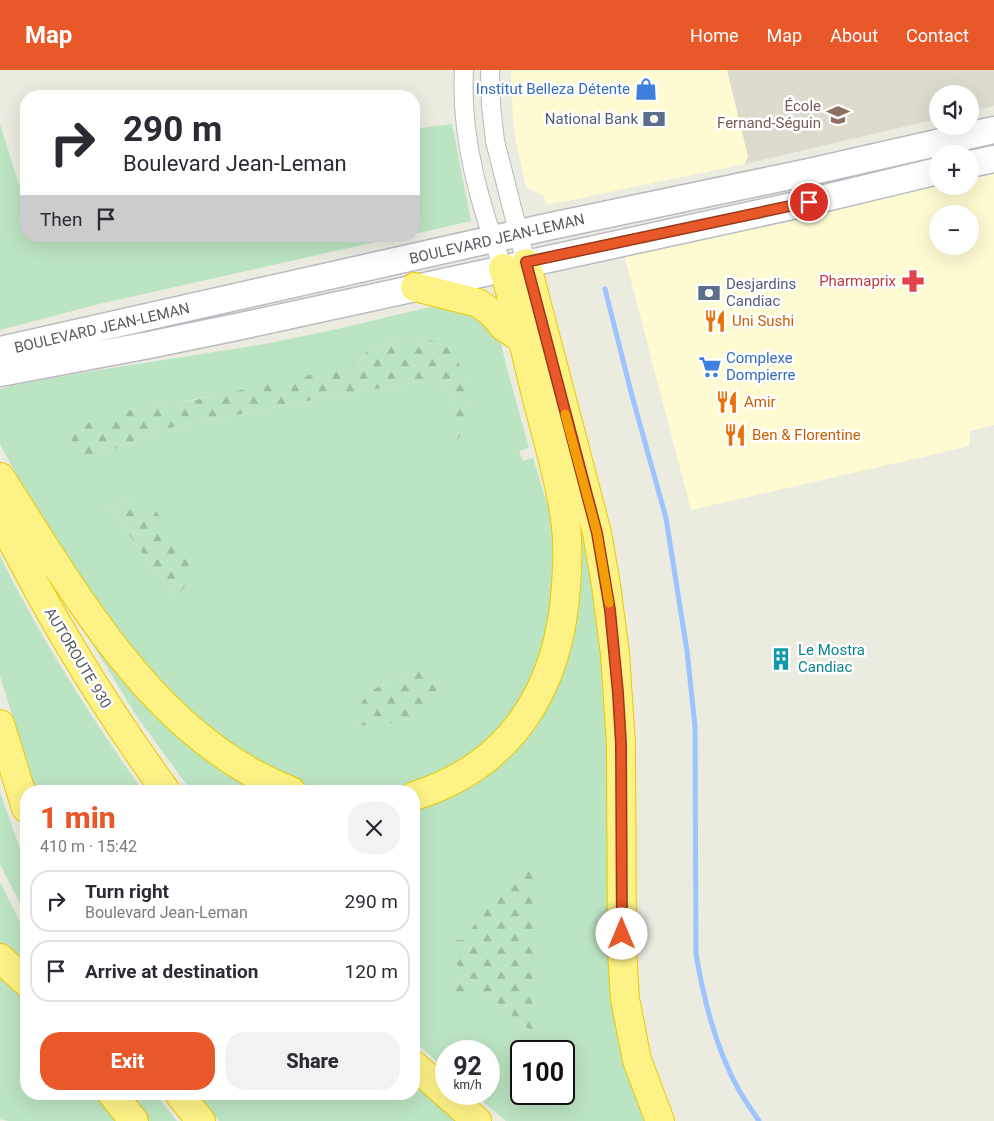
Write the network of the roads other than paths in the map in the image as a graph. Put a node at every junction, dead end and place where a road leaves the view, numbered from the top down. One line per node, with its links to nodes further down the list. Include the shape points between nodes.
1 (464, 70): 8 (street, via 467,138)
2 (490, 70): 7 (street, via 495,142)
3 (994, 130): 7 (street, BOULEVARD JEAN-LEMAN)
4 (994, 158): 5 (street)
5 (979, 162)
6 (929, 174): 9 (street, BOULEVARD JEAN-LEMAN)
7 (518, 233): 8 (street, BOULEVARD JEAN-LEMAN); 9 (street)
8 (492, 240): 9 (street); 12 (street, BOULEVARD JEAN-LEMAN)
9 (514, 265): 10 (street, BOULEVARD JEAN-LEMAN); 11 (highway); 29 (highway, via 597,533 615,654 621,744 625,999 637,1060)
10 (415, 287): 11 (highway, via 478,303); 13 (street, BOULEVARD JEAN-LEMAN, via 166,342)
11 (522, 339): 20 (highway, via 565,518 567,570 561,634 542,690 511,736 468,771)
12 (0, 350)
13 (0, 373)
14 (0, 477): 18 (highway, via 100,627 164,704 226,758)
15 (0, 518): 17 (highway, AUTOROUTE 930, via 31,580 81,666)
16 (0, 724): 19 (highway)
17 (162, 785)
18 (277, 785)
19 (20, 789)
20 (420, 794)
21 (0, 958): 22 (highway)
22 (20, 976)
23 (420, 1070): 28 (highway)
24 (117, 1100): 26 (highway)
25 (184, 1100): 27 (highway)
26 (134, 1121)
27 (201, 1121)
28 (477, 1121)
29 (660, 1121)

